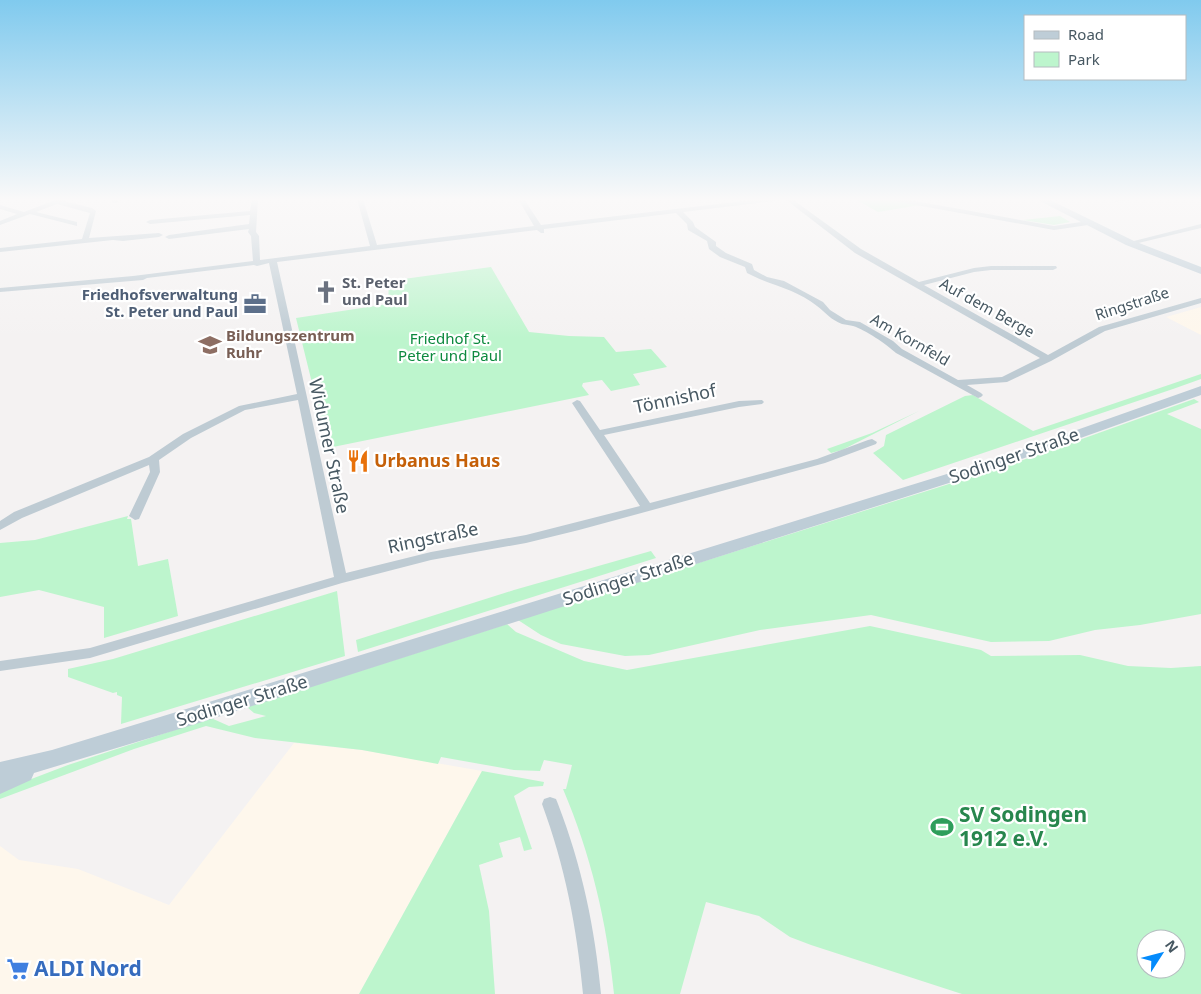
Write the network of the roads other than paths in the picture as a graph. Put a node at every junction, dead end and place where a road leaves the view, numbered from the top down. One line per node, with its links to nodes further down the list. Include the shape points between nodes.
1 (44, 245): 9 (street)
2 (256, 245): 11 (street)
3 (373, 245): 8 (street)
4 (405, 245): 8 (street)
5 (712, 245): 18 (street, Am Kornfeld, via 723,255 749,266 750,271 764,279 781,283 820,304 826,312 844,322 857,324)
6 (849, 245): 14 (street, Auf dem Berge)
7 (1136, 245): 13 (main road)
8 (374, 249): 10 (street)
9 (0, 250)
10 (273, 262): 11 (street); 21 (street, Widumer Straße)
11 (257, 264): 15 (street, via 170,276)
12 (1054, 268): 14 (street, via 982,269)
13 (1201, 271)
14 (917, 285): 17 (street, Auf dem Berge)
15 (0, 290)
16 (1201, 300): 17 (street, Ringstraße, via 1102,329)
17 (1048, 359): 18 (street, Ringstraße, via 1004,380)
18 (958, 383): 20 (street)
19 (1201, 390): 32 (main road, Sodinger Straße, via 1003,460)
20 (978, 395)
21 (302, 396): 26 (street, via 242,408 187,436); 30 (street, Widumer Straße)
22 (759, 402): 24 (street, Tönnishof)
23 (577, 403): 24 (street)
24 (598, 433): 27 (street)
25 (872, 442): 27 (street, Ringstraße, via 821,461)
26 (153, 459): 28 (street, via 155,472); 29 (street, via 18,514)
27 (647, 507): 30 (street, Ringstraße, via 526,539 431,556)
28 (135, 516)
29 (0, 526)
30 (341, 579): 31 (street, Ringstraße, via 94,652)
31 (0, 666)
32 (52, 760): 33 (main road, Sodinger Straße); 34 (main road, Sodinger Straße)
33 (0, 772)
34 (0, 784)
35 (550, 804): 36 (street, via 578,892)
36 (592, 994)

